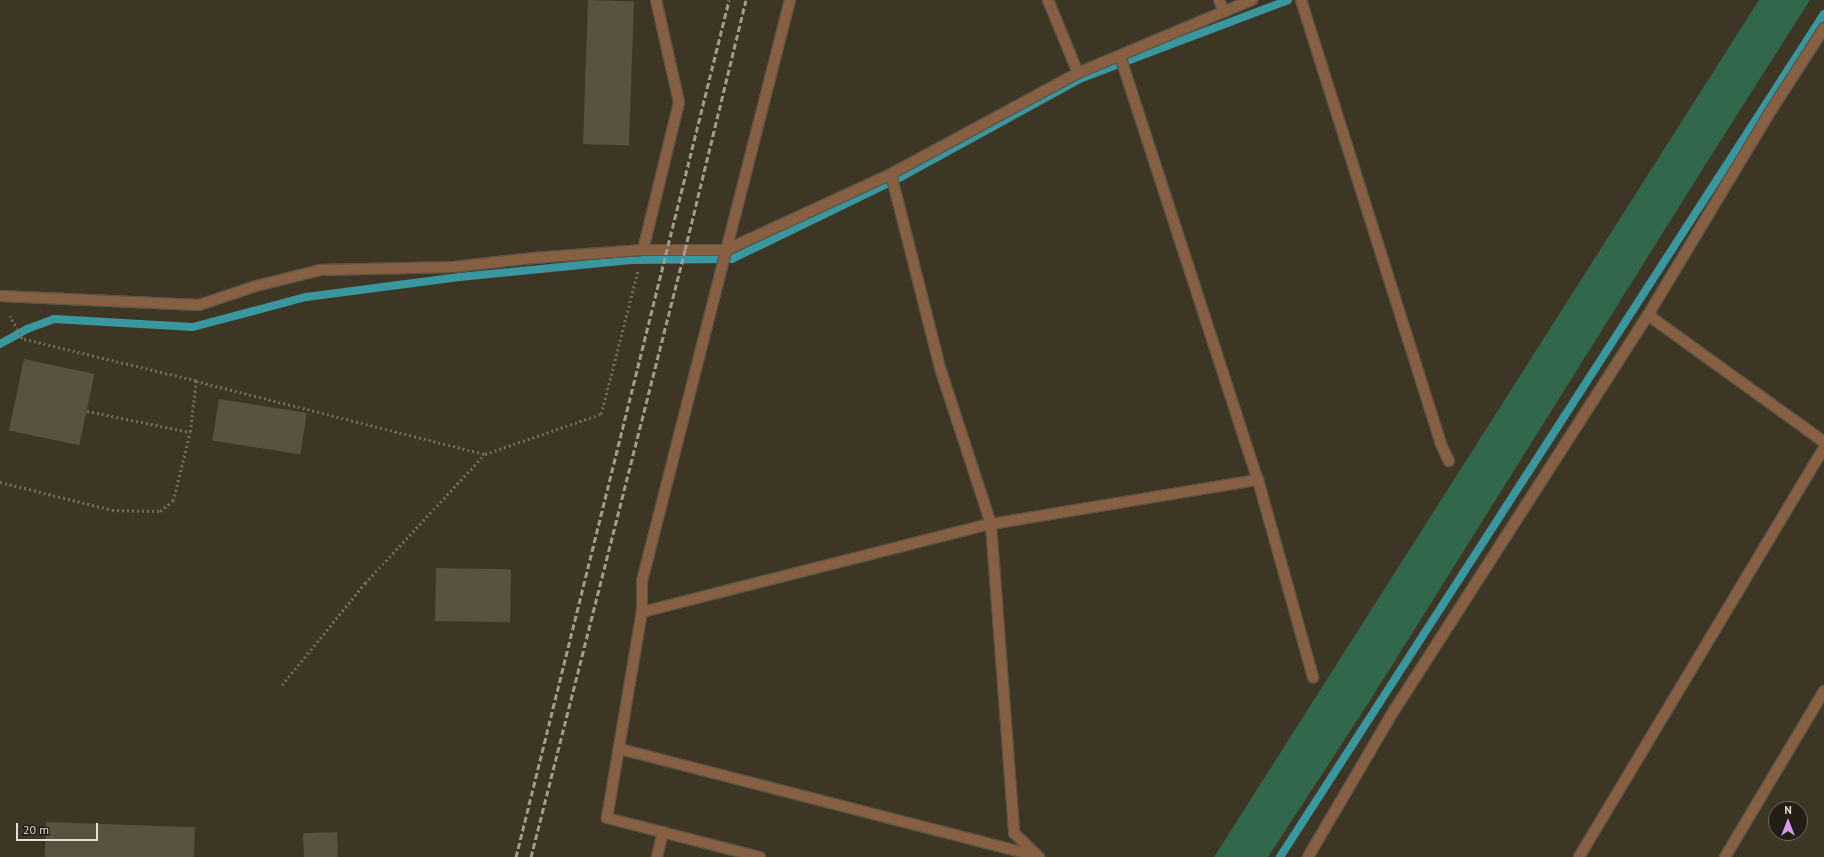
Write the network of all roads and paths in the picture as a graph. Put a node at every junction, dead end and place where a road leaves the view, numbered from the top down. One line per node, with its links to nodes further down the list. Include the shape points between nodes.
1 (656, 0): 12 (street, via 679,102)
2 (790, 0): 13 (street)
3 (1048, 0): 10 (street)
4 (1219, 0): 7 (street)
5 (1252, 0): 7 (street)
6 (1301, 0): 23 (street, via 1440,442)
7 (1224, 12): 9 (street)
8 (1824, 28): 16 (street, via 1768,115)
9 (1120, 56): 10 (street); 24 (street)
10 (1078, 73): 11 (street)
11 (891, 174): 13 (street); 26 (street, via 941,371)
12 (643, 250): 13 (street); 14 (street, via 454,267 320,270 256,286 199,305); 22 (path, via 601,414)
13 (726, 250): 27 (street, via 642,581)
14 (0, 296)
15 (8, 312): 17 (path, via 22,339)
16 (1648, 315): 20 (street); 36 (street, via 1395,709)
17 (196, 381): 19 (path); 22 (path)
18 (87, 411): 19 (path)
19 (190, 432): 25 (path, via 173,501 160,511 112,510)
20 (1824, 442)
21 (1824, 448): 37 (street)
22 (485, 454): 29 (path, via 365,584)
23 (1449, 461)
24 (1258, 480): 26 (street); 28 (street)
25 (0, 482)
26 (991, 524): 27 (street); 35 (street, via 1014,833)
27 (642, 612): 31 (street)
28 (1313, 676)
29 (282, 685)
30 (1824, 691): 38 (street)
31 (619, 754): 32 (street, via 607,818); 35 (street)
32 (663, 832): 33 (street); 34 (street)
33 (656, 857)
34 (760, 857)
35 (1039, 857)
36 (1308, 857)
37 (1579, 857)
38 (1725, 857)

